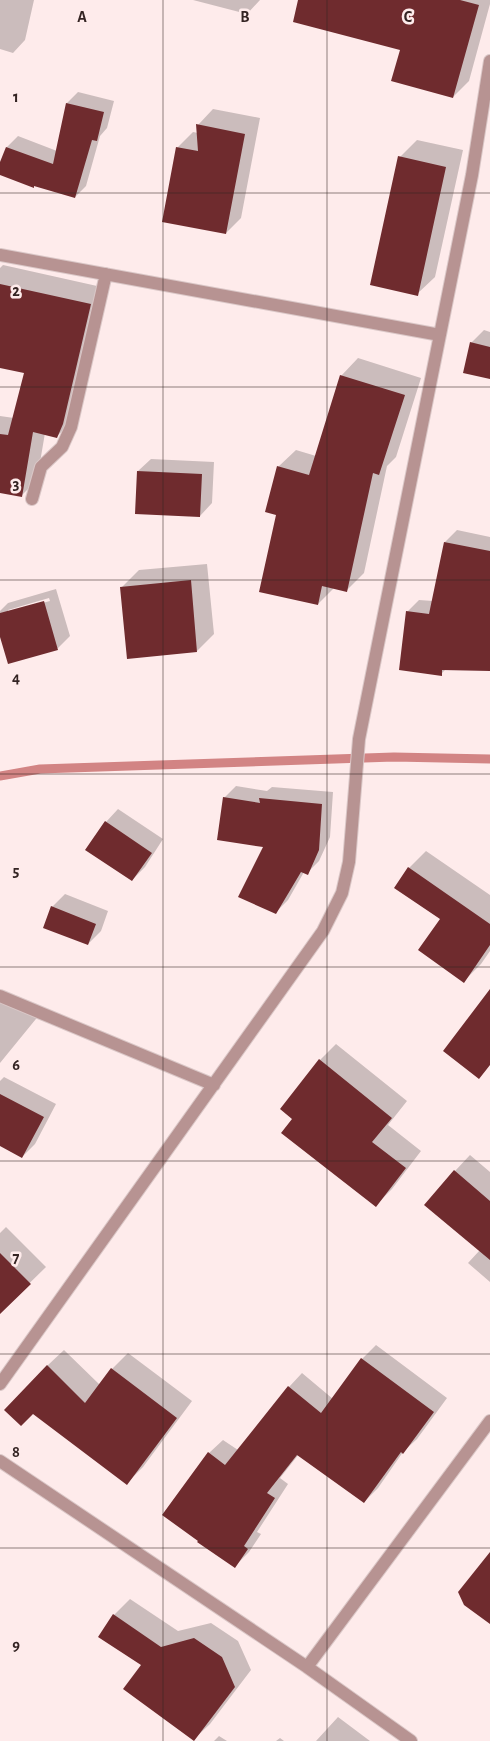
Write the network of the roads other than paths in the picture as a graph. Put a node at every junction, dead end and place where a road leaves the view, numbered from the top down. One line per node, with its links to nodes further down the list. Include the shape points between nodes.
1 (490, 61): 4 (street, via 472,175)
2 (0, 255): 3 (street)
3 (106, 274): 4 (street); 5 (street, via 71,428 62,446 41,467)
4 (440, 335): 7 (street, via 359,739 349,862 342,893 323,931)
5 (32, 499)
6 (0, 996): 7 (street)
7 (214, 1084): 8 (street)
8 (0, 1384)
9 (490, 1421): 11 (street)
10 (0, 1462): 11 (street)
11 (307, 1667): 12 (street)
12 (411, 1741)

